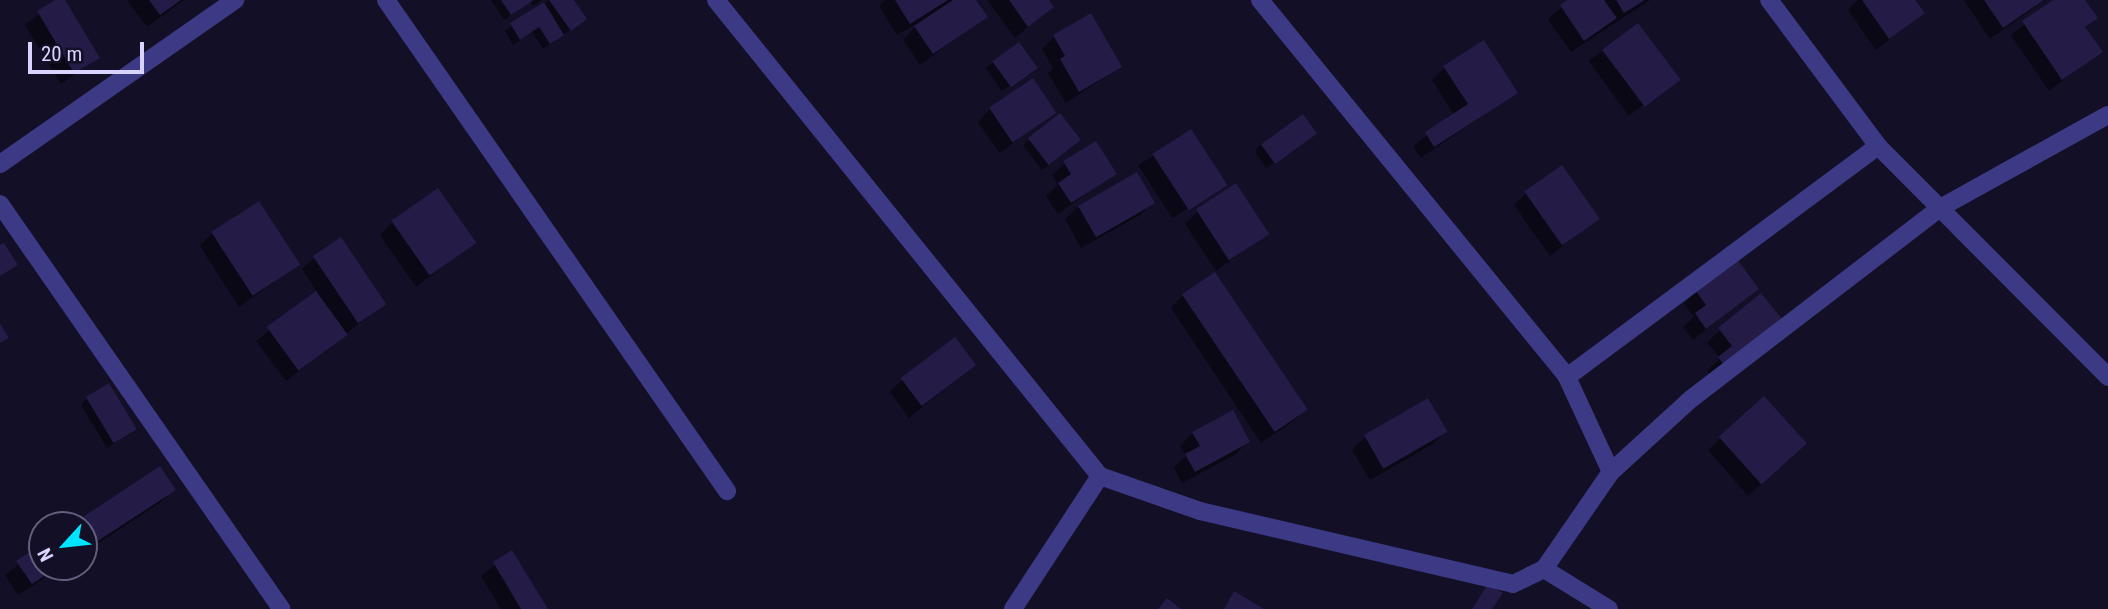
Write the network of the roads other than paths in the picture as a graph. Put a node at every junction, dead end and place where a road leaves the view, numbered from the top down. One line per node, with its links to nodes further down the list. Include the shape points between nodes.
1 (234, 0): 8 (street)
2 (386, 0): 15 (street)
3 (716, 0): 14 (street)
4 (1260, 0): 11 (street)
5 (1769, 0): 7 (street)
6 (2108, 115): 10 (street)
7 (1878, 146): 10 (street); 11 (street)
8 (0, 164)
9 (0, 204): 17 (street)
10 (1940, 208): 12 (street); 13 (street, via 1692,399)
11 (1567, 377): 13 (street)
12 (2108, 377)
13 (1611, 472): 16 (street)
14 (1100, 476): 16 (street, via 1200,511 1513,584); 18 (street)
15 (727, 491)
16 (1544, 569): 19 (street)
17 (281, 609)
18 (1013, 609)
19 (1609, 609)

